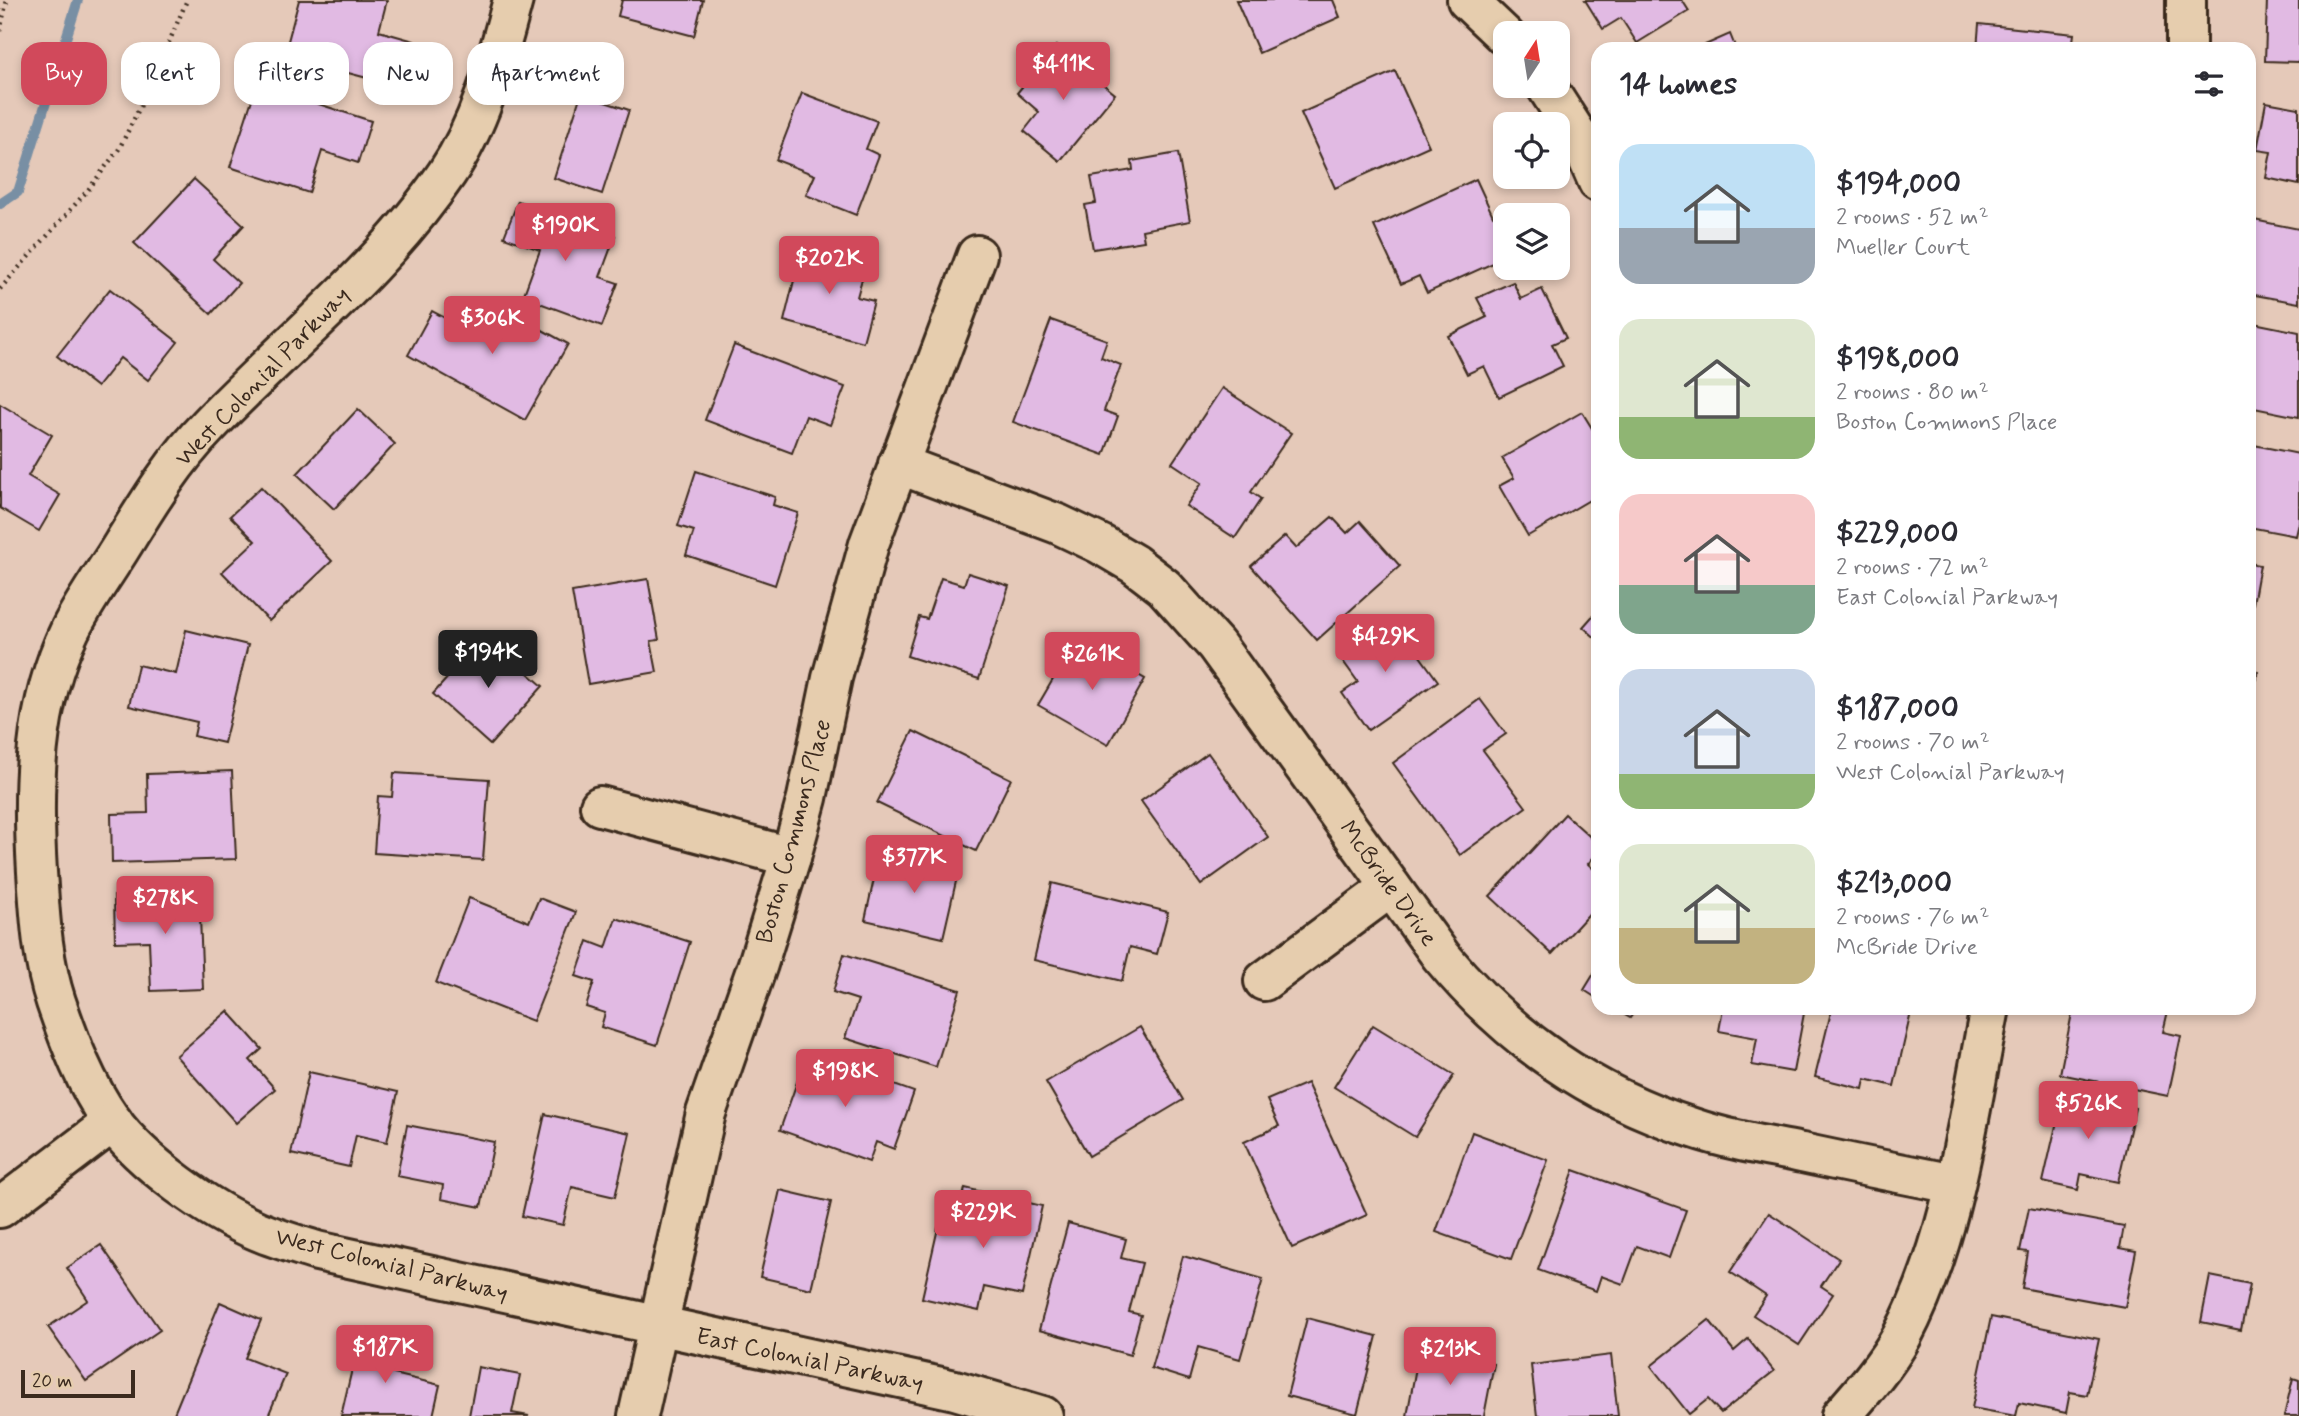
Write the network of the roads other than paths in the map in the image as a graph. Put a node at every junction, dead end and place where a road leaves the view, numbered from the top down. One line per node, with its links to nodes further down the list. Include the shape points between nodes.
1 (513, 0): 15 (street, West Colonial Parkway, via 482,107 450,169 367,271 182,455 70,629 48,684 37,746 33,813 48,978 84,1075)
2 (1467, 0): 4 (street)
3 (2186, 0): 5 (street)
4 (1493, 25)
5 (2186, 42)
6 (1553, 98): 7 (street)
7 (1591, 167)
8 (977, 255): 9 (street, Boston Commons Place)
9 (898, 464): 11 (street, Boston Commons Place, via 848,617); 12 (street, McBride Drive, via 1058,524 1134,564 1164,587 1216,645)
10 (600, 806): 11 (street)
11 (791, 857): 18 (street, Boston Commons Place, via 706,1113)
12 (1391, 887): 13 (street); 16 (street, McBride Drive, via 1469,990 1503,1023 1606,1092 1693,1128 1742,1141)
13 (1264, 981)
14 (1989, 1015): 16 (street)
15 (113, 1122): 17 (street); 18 (street, West Colonial Parkway, via 156,1167 209,1206 258,1231 317,1251)
16 (1954, 1184): 21 (street, via 1917,1306 1871,1382)
17 (0, 1208)
18 (658, 1326): 19 (street, Boston Commons Place); 20 (street, East Colonial Parkway, via 955,1390)
19 (638, 1416)
20 (1043, 1416)
21 (1841, 1416)

